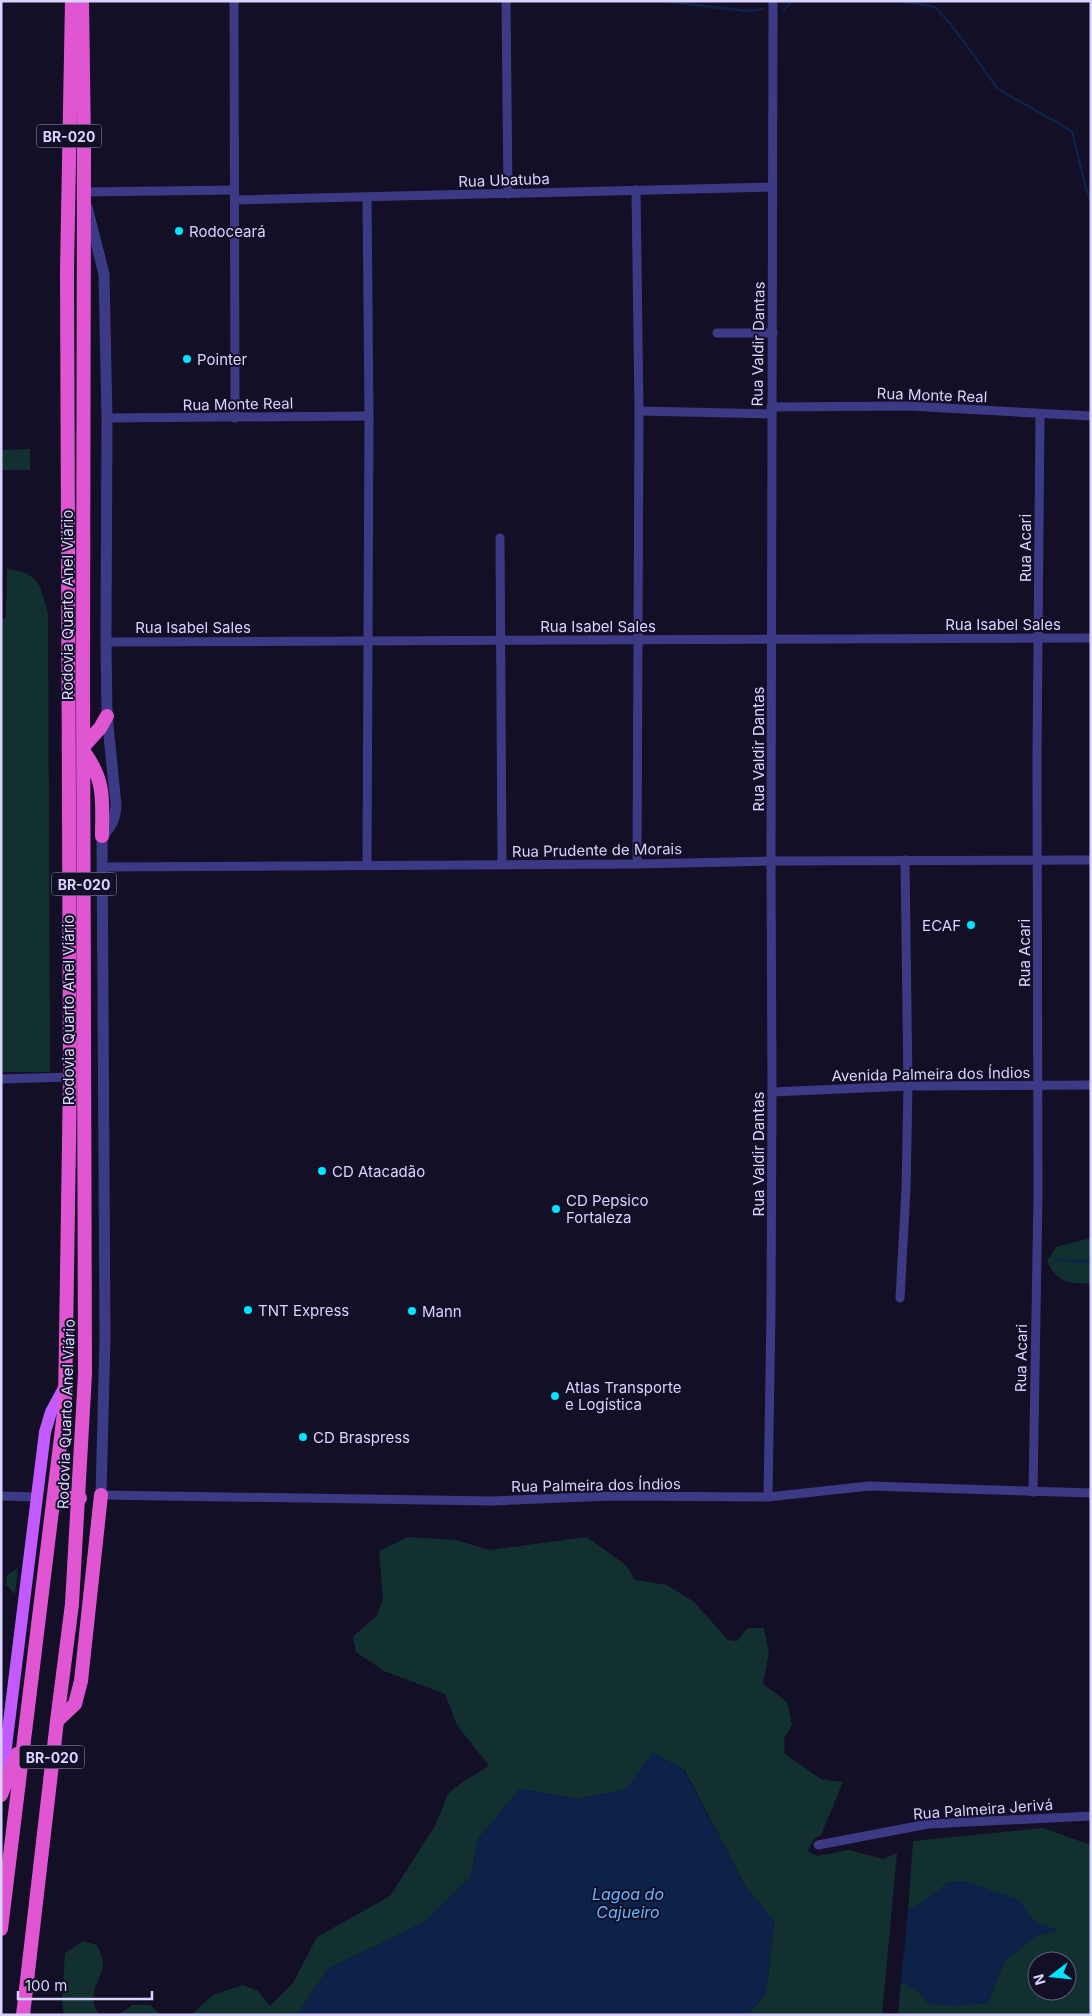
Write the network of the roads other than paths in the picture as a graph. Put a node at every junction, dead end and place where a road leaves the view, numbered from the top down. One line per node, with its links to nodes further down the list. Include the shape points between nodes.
1 (72, 1): 41 (highway, Rodovia Quarto Anel Viário / BR-020, via 67,270)
2 (82, 1): 9 (highway, Rodovia Quarto Anel Viário / BR-020)
3 (234, 1): 7 (street)
4 (506, 1): 10 (street)
5 (772, 1): 6 (street, Rua Valdir Dantas)
6 (773, 187): 8 (street, Rua Ubatuba); 13 (street, Rua Valdir Dantas)
7 (234, 190): 9 (street); 12 (street)
8 (636, 190): 10 (street, Rua Ubatuba); 16 (street)
9 (83, 194): 20 (street, via 104,268); 31 (highway, Rodovia Quarto Anel Viário / BR-020)
10 (508, 194): 11 (street, Rua Ubatuba)
11 (367, 198): 12 (street, Rua Ubatuba); 18 (street)
12 (235, 200): 21 (street)
13 (773, 332): 14 (street); 15 (street, Rua Valdir Dantas)
14 (717, 333)
15 (771, 410): 16 (street, Rua Monte Real); 17 (street, Rua Monte Real, via 908,406); 23 (street, Rua Valdir Dantas)
16 (639, 411): 28 (street)
17 (1040, 414): 19 (street, Rua Monte Real); 24 (street, Rua Acari)
18 (369, 416): 21 (street, Rua Monte Real); 26 (street)
19 (1091, 416)
20 (107, 418): 21 (street, Rua Monte Real); 29 (street)
21 (235, 418)
22 (500, 538): 27 (street)
23 (772, 638): 24 (street, Rua Isabel Sales); 28 (street, Rua Isabel Sales); 36 (street, Rua Valdir Dantas)
24 (1039, 638): 25 (street, Rua Isabel Sales); 34 (street, Rua Acari)
25 (1091, 638)
26 (367, 640): 27 (street, Rua Isabel Sales); 29 (street, Rua Isabel Sales); 37 (street)
27 (501, 640): 28 (street, Rua Isabel Sales); 38 (street)
28 (637, 640): 39 (street)
29 (106, 642): 30 (street)
30 (107, 716): 31 (highway); 32 (street, via 116,805 111,827)
31 (84, 749): 32 (highway, via 102,784); 56 (highway, Rodovia Quarto Anel Viário / BR-020, via 85,1374)
32 (102, 836): 40 (street)
33 (905, 860): 34 (street, Rua Prudente de Morais); 36 (street, Rua Prudente de Morais); 44 (street)
34 (1038, 860): 35 (street, Rua Prudente de Morais); 45 (street, Rua Acari)
35 (1091, 860)
36 (771, 861): 39 (street, Rua Prudente de Morais); 46 (street, Rua Valdir Dantas)
37 (367, 864): 38 (street, Rua Prudente de Morais); 40 (street, Rua Prudente de Morais)
38 (502, 864): 39 (street, Rua Prudente de Morais)
39 (637, 864)
40 (102, 867): 52 (street, via 105,1338)
41 (70, 1077): 42 (street); 48 (highway, Rodovia Quarto Anel Viário / BR-020)
42 (1, 1079)
43 (1091, 1085): 45 (street, Avenida Palmeira dos Índios)
44 (908, 1086): 45 (street, Avenida Palmeira dos Índios); 46 (street, Avenida Palmeira dos Índios); 47 (street)
45 (1038, 1086): 49 (street, Rua Acari)
46 (772, 1092): 54 (street, Rua Valdir Dantas)
47 (900, 1298)
48 (65, 1386): 53 (main road, BR-020, via 45,1432); 55 (highway, Rodovia Quarto Anel Viário / BR-020)
49 (1033, 1492): 50 (street, Rua Palmeira dos Índios); 54 (street, Rua Palmeira dos Índios, via 869,1486)
50 (1091, 1493)
51 (1, 1496): 53 (street)
52 (101, 1496): 54 (street, Rua Palmeira dos Índios, via 492,1501 612,1496); 57 (highway, via 81,1681 75,1704)
53 (37, 1497): 59 (main road, BR-020)
54 (768, 1497)
55 (55, 1498): 56 (highway); 58 (highway, Rodovia Quarto Anel Viário / BR-020)
56 (80, 1498): 57 (highway, Rodovia Quarto Anel Viário / BR-020, via 72,1604)
57 (56, 1721): 64 (highway, Rodovia Quarto Anel Viário / BR-020)
58 (26, 1730): 60 (highway); 63 (highway, Rodovia Quarto Anel Viário / BR-020)
59 (1, 1788)
60 (1, 1795)
61 (1091, 1816): 62 (street, Rua Palmeira Jerivá, via 928,1824)
62 (818, 1845)
63 (1, 1929)
64 (23, 2015)

